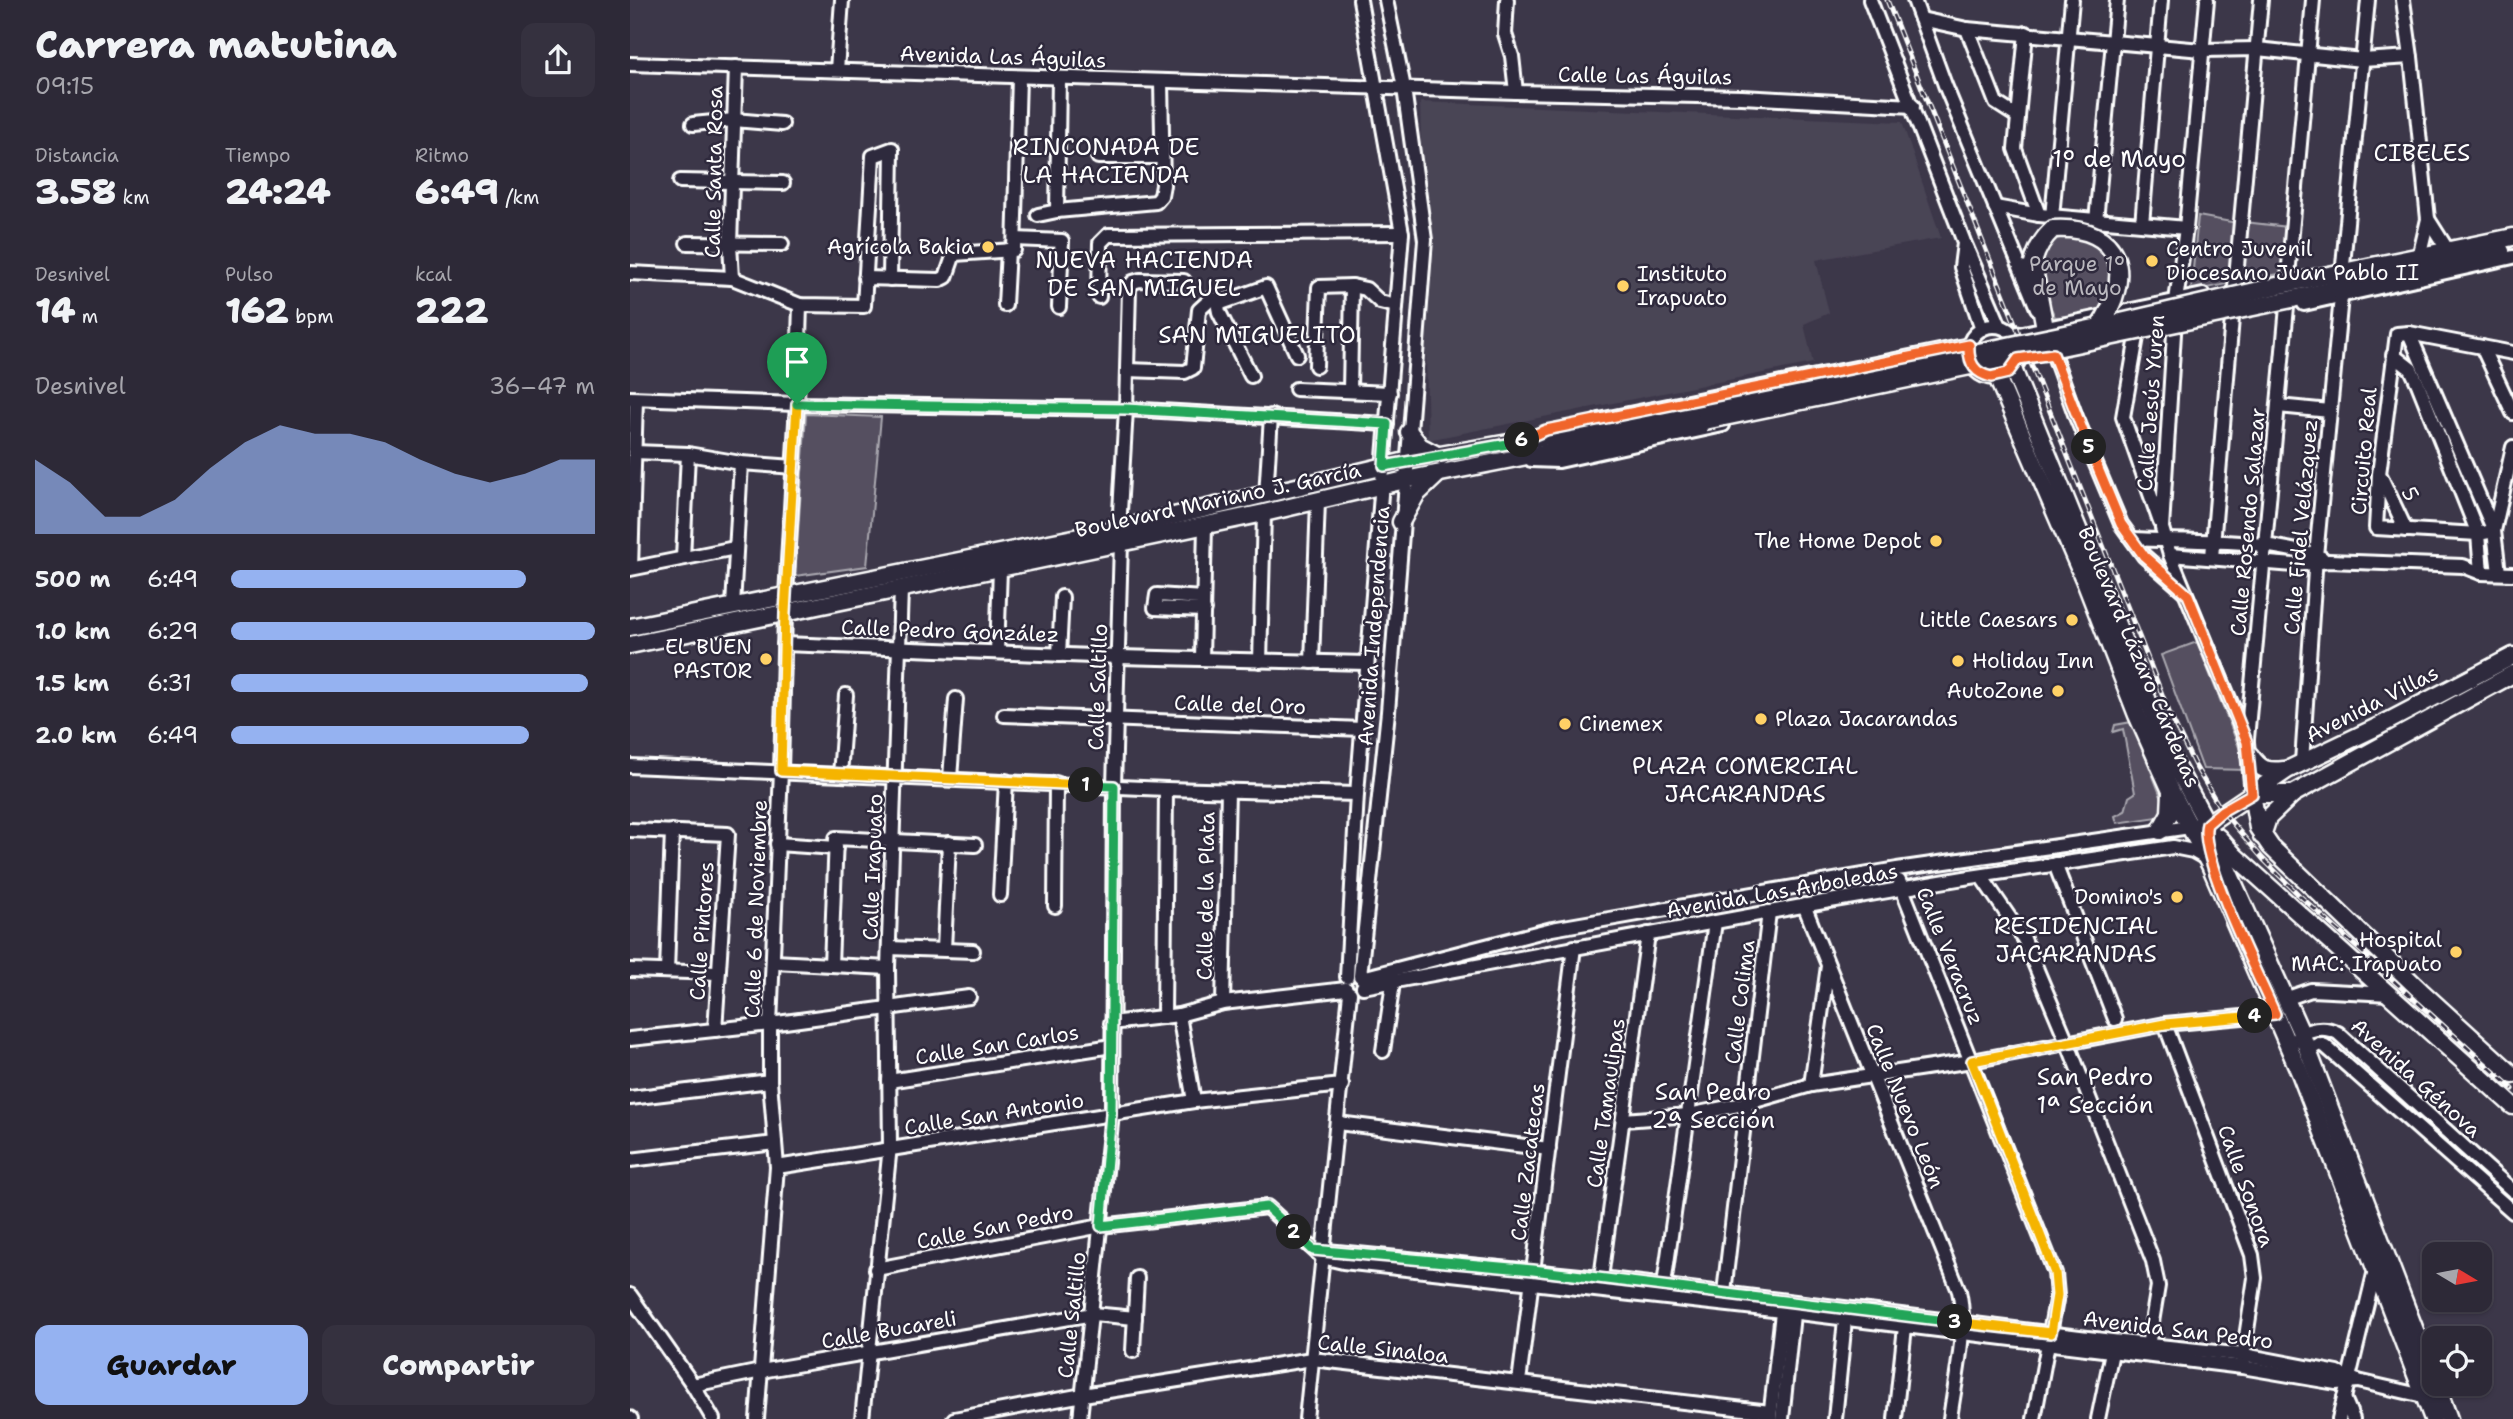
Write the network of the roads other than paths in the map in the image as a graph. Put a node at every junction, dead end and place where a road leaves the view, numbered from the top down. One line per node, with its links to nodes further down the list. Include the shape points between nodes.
1 (842, 0): 28 (street)
2 (1360, 0): 32 (street, Avenida Independencia)
3 (1386, 0): 33 (street, Avenida Independencia)
4 (1507, 0): 34 (street, via 1505,34)
5 (1870, 0): 35 (street)
6 (1914, 0): 15 (street)
7 (2073, 0): 18 (street)
8 (2117, 0): 19 (street)
9 (2161, 0): 20 (street)
10 (2207, 0): 21 (street, Calle Jesús Yuren)
11 (2261, 0): 22 (street)
12 (2313, 0): 23 (street, Calle Rosendo Salazar)
13 (2368, 0): 25 (street)
14 (2403, 0): 24 (street)
15 (1921, 19): 16 (street); 45 (street)
16 (1967, 29): 17 (street); 36 (street, via 1996,103)
17 (2026, 33): 18 (street); 36 (street)
18 (2069, 37): 19 (street); 48 (street)
19 (2113, 41): 20 (street); 50 (street)
20 (2158, 46): 21 (street); 51 (street)
21 (2202, 50): 22 (street); 52 (street, Calle Jesús Yuren)
22 (2257, 50): 23 (street); 72 (street)
23 (2308, 55): 25 (street); 73 (street, Calle Rosendo Salazar)
24 (2411, 57): 25 (street); 49 (street)
25 (2362, 60): 65 (street)
26 (630, 64): 27 (street, Avenida Las Águilas)
27 (736, 67): 28 (street, Avenida Las Águilas); 37 (street, Calle Santa Rosa)
28 (837, 70): 29 (street, Avenida Las Águilas)
29 (1019, 77): 30 (street, Avenida Las Águilas); 59 (street)
30 (1059, 78): 31 (street, Avenida Las Águilas); 46 (street)
31 (1161, 82): 32 (street, Avenida Las Águilas); 40 (street)
32 (1376, 86): 33 (street, Calle Las Águilas); 53 (street, Avenida Independencia)
33 (1404, 88): 34 (street, Calle Las Águilas); 119 (street, Avenida Independencia, via 1425,240)
34 (1516, 92): 35 (street, Calle Las Águilas)
35 (1913, 106): 55 (street)
36 (2018, 117): 48 (street, via 2015,149)
37 (734, 120): 38 (street); 39 (street); 43 (street, Calle Santa Rosa)
38 (693, 124)
39 (782, 124)
40 (1162, 157): 41 (street); 46 (street, via 1163,185 1156,202)
41 (1098, 158)
42 (680, 181): 43 (street)
43 (732, 182): 44 (street); 57 (street, Calle Santa Rosa)
44 (783, 183)
45 (1996, 207): 48 (street); 85 (street)
46 (1057, 211): 47 (street)
47 (1038, 215)
48 (2045, 216): 50 (street)
49 (2428, 219): 62 (street); 63 (street)
50 (2096, 221): 51 (street)
51 (2142, 224): 52 (street)
52 (2186, 228): 76 (street, Calle Jesús Yuren)
53 (1402, 233): 75 (street, via 1108,235 1100,243); 79 (street, Avenida Independencia)
54 (2513, 237): 60 (main road, Boulevard Mariano J. García)
55 (1964, 242): 83 (street); 86 (street, via 1961,267)
56 (687, 243): 57 (street)
57 (730, 244): 58 (street); 67 (street, Calle Santa Rosa)
58 (782, 244)
59 (1011, 244): 69 (street, via 954,254 946,277 940,280); 78 (street); 80 (street, via 1062,241)
60 (2475, 246): 62 (street); 73 (main road, Boulevard Mariano J. García)
61 (2513, 248): 73 (main road, Boulevard Mariano J. García)
62 (2447, 249): 63 (street)
63 (2420, 254): 65 (street)
64 (2513, 257): 74 (street)
65 (2343, 265): 73 (street)
66 (630, 273): 67 (street)
67 (732, 278): 77 (street)
68 (865, 278): 69 (street); 69 (street, via 873,156 892,149); 77 (street, via 864,306)
69 (890, 279)
70 (1184, 281): 101 (street, Calle Saltillo, via 1140,280 1129,288)
71 (1352, 286): 79 (street); 99 (street, via 1319,288); 107 (street)
72 (2235, 288): 73 (street); 76 (street)
73 (2289, 291): 74 (street); 82 (street); 84 (main road, Boulevard Mariano J. García, bridge); 111 (street, Calle Rosendo Salazar); 116 (main road, Boulevard Mariano J. García, bridge)
74 (2341, 297): 113 (street, Calle Fidel Velázquez)
75 (1099, 298)
76 (2176, 301): 85 (street); 87 (street, Calle Jesús Yuren)
77 (800, 305): 110 (street, Calle 6 de Noviembre)
78 (1005, 305)
79 (1396, 306): 108 (street, Avenida Independencia)
80 (1059, 307)
81 (1220, 308): 96 (street, via 1266,287); 101 (street, via 1211,299 1199,310 1193,368 1185,372); 102 (street)
82 (2232, 318): 87 (street); 145 (street)
83 (2000, 327): 86 (street); 89 (street)
84 (2099, 327): 85 (main road, bridge, via 2117,296 2117,260 2104,241 2083,230 2053,229 2035,252 2033,264); 116 (main road, Boulevard Mariano J. García, bridge)
85 (2045, 328): 89 (street); 95 (street)
86 (1982, 329): 91 (street)
87 (2175, 330): 90 (street); 141 (street, Calle Jesús Yuren)
88 (2409, 333): 92 (street); 97 (street, Circuito Real, via 2397,334); 120 (street)
89 (2014, 335): 98 (street, via 2019,347)
90 (2137, 337): 95 (street); 141 (street, via 2123,417)
91 (1969, 345): 93 (street); 100 (street)
92 (2482, 347): 94 (street); 115 (street)
93 (1937, 352): 103 (street, via 1945,365); 105 (street)
94 (2513, 353)
95 (2053, 354): 98 (street); 144 (street, via 2121,524)
96 (1297, 355)
97 (2393, 355): 120 (street, via 2411,369); 131 (street, Circuito Real)
98 (2016, 364): 104 (street); 171 (main road, Boulevard Lázaro Cárdenas)
99 (1316, 366)
100 (1975, 369): 103 (street); 104 (street)
101 (1127, 370): 112 (street, Calle Saltillo)
102 (1251, 376)
103 (1943, 376): 114 (street)
104 (1997, 377): 166 (main road, Boulevard Lázaro Cárdenas)
105 (1772, 385): 114 (street, via 1768,400); 122 (street, via 1546,430)
106 (1296, 390): 107 (street)
107 (1350, 390): 108 (street)
108 (1390, 393): 118 (street, Avenida Independencia)
109 (633, 398): 110 (street); 123 (street)
110 (797, 404): 112 (street); 129 (street, Calle 6 de Noviembre)
111 (2278, 405): 113 (street); 146 (street, Calle Rosendo Salazar)
112 (1126, 409): 117 (street); 143 (street, Calle Saltillo)
113 (2330, 411): 152 (street, Calle Fidel Velázquez)
114 (1776, 414): 122 (street, via 1559,461)
115 (2513, 414)
116 (1704, 415): 122 (main road, Boulevard Mariano J. García)
117 (1271, 416): 118 (street); 134 (street)
118 (1387, 424): 128 (street, Avenida Independencia)
119 (1409, 432): 125 (main road, via 1420,446); 126 (street, Avenida Independencia)
120 (2449, 442): 140 (street); 142 (street)
121 (2513, 447): 140 (street)
122 (1513, 451): 125 (main road, Boulevard Mariano J. García); 130 (main road, Boulevard Mariano J. García)
123 (634, 452): 124 (street); 156 (street)
124 (688, 454): 127 (street); 150 (street)
125 (1441, 457): 126 (main road, Boulevard Mariano J. García)
126 (1406, 461): 128 (main road, Boulevard Mariano J. García); 132 (street, Avenida Independencia)
127 (741, 463): 129 (street); 147 (street)
128 (1384, 466): 133 (street, Avenida Independencia); 134 (main road, Boulevard Mariano J. García)
129 (794, 467): 163 (street, Calle 6 de Noviembre)
130 (1438, 474): 132 (main road, Boulevard Mariano J. García); 137 (main road, via 1416,495)
131 (2379, 474): 139 (street, 5); 139 (street, Circuito Real, via 2376,528)
132 (1405, 480): 133 (main road, Boulevard Mariano J. García); 137 (street, Avenida Independencia)
133 (1382, 486): 135 (main road, Boulevard Mariano J. García); 178 (street, Avenida Independencia)
134 (1266, 496): 143 (main road, Boulevard Mariano J. García)
135 (1318, 501): 136 (main road, Boulevard Mariano J. García); 177 (street)
136 (1264, 513): 138 (main road, Boulevard Mariano J. García); 176 (street)
137 (1401, 522): 189 (street, Avenida Independencia)
138 (1205, 526): 143 (main road, Boulevard Mariano J. García); 175 (street)
139 (2406, 530): 142 (street, Circuito Real)
140 (2494, 531): 142 (street, Circuito Real); 151 (street)
141 (2164, 534): 144 (street); 148 (street, Calle Jesús Yuren)
142 (2478, 534): 155 (street)
143 (1120, 536): 157 (main road, Boulevard Mariano J. García); 163 (main road, Boulevard Mariano J. García); 174 (street, Calle Saltillo)
144 (2132, 539): 161 (street, via 2144,556)
145 (2213, 542): 146 (street); 148 (street); 149 (street)
146 (2265, 547): 152 (street, via 2293,549); 154 (street, Calle Rosendo Salazar)
147 (735, 548): 150 (street); 164 (street)
148 (2177, 550): 149 (street); 161 (street, Calle Jesús Yuren)
149 (2212, 557): 154 (street)
150 (683, 558): 156 (street)
151 (2498, 559): 153 (street); 155 (street); 158 (street)
152 (2320, 560): 154 (street, via 2294,565); 155 (street); 186 (street, Calle Fidel Velázquez)
153 (2513, 560)
154 (2263, 561): 185 (street, Calle Rosendo Salazar)
155 (2481, 566): 158 (street)
156 (630, 568)
157 (1000, 569): 160 (main road, Boulevard Mariano J. García); 170 (street)
158 (2499, 573): 159 (street)
159 (2513, 574)
160 (901, 589): 163 (main road, Boulevard Mariano J. García); 169 (street, Calle Irapuato)
161 (2188, 595): 185 (street, Calle Jesús Yuren)
162 (1062, 597): 172 (street)
163 (786, 605): 164 (main road, Boulevard Mariano J. García); 167 (street, Calle 6 de Noviembre); 168 (main road, Boulevard Mariano J. García)
164 (733, 606): 165 (main road, Boulevard Mariano J. García)
165 (630, 627)
166 (2107, 638): 171 (main road, via 2116,640); 200 (main road, Boulevard Lázaro Cárdenas)
167 (784, 644): 169 (street, Calle Pedro González); 191 (street, Calle 6 de Noviembre)
168 (630, 645)
169 (900, 648): 170 (street, Calle Pedro González); 193 (street, Calle Irapuato)
170 (997, 652): 172 (street, Calle Pedro González)
171 (2128, 653): 204 (main road, Boulevard Lázaro Cárdenas, via 2170,755)
172 (1059, 654): 174 (street, Calle Pedro González)
173 (2513, 656): 186 (main road, Avenida Villas)
174 (1119, 657): 175 (street, Calle Pedro González); 183 (street, Calle Saltillo)
175 (1202, 659): 176 (street, Calle Pedro González)
176 (1260, 661): 177 (street, Calle Pedro González)
177 (1312, 662): 178 (street, Calle Pedro González)
178 (1367, 663): 184 (street, Avenida Independencia)
179 (2513, 674): 203 (main road, Avenida Villas)
180 (846, 695): 192 (street)
181 (956, 699): 194 (street)
182 (1004, 715): 183 (street, Calle del Oro)
183 (1117, 720): 184 (street, Calle del Oro); 197 (street, Calle Saltillo)
184 (1362, 729): 187 (street, Avenida Independencia)
185 (2248, 748): 190 (main road, via 2261,769); 202 (street, Calle Jesús Yuren)
186 (2302, 762): 190 (main road, Avenida Villas)
187 (1359, 763): 189 (street); 201 (street, Avenida Independencia)
188 (630, 765): 191 (street)
189 (1383, 765): 223 (street, Avenida Independencia)
190 (2287, 770): 202 (main road, Avenida Villas)
191 (781, 771): 192 (street); 212 (street, Calle 6 de Noviembre)
192 (840, 775): 193 (street)
193 (896, 776): 194 (street); 210 (street, Calle Irapuato)
194 (950, 778): 195 (street)
195 (1006, 781): 196 (street); 224 (street)
196 (1056, 783): 197 (street); 226 (street)
197 (1114, 786): 198 (street); 255 (street, Calle Saltillo)
198 (1166, 789): 199 (street); 253 (street)
199 (1228, 790): 201 (street); 249 (street, Calle de la Plata)
200 (2171, 791): 205 (main road, Boulevard Lázaro Cárdenas); 208 (main road, via 2170,813)
201 (1357, 794): 222 (street, Avenida Independencia)
202 (2252, 794): 203 (main road, Avenida Villas); 204 (main road, Avenida Villas); 209 (main road)
203 (2293, 794): 209 (main road, via 2268,818)
204 (2207, 824): 205 (main road); 216 (main road); 246 (main road, via 2235,856); 248 (main road, Boulevard Lázaro Cárdenas)
205 (2190, 827): 208 (street, Avenida Las Arboledas); 216 (main road, Boulevard Lázaro Cárdenas)
206 (630, 830): 207 (street)
207 (672, 831): 241 (street); 242 (street, Calle Pintores, via 728,834)
208 (2160, 831): 215 (street, Avenida Las Arboledas)
209 (2262, 836): 266 (main road)
210 (893, 841): 211 (street); 214 (street, via 836,838); 233 (street, Calle Irapuato)
211 (949, 843): 213 (street); 234 (street)
212 (778, 844): 214 (street); 236 (street, Calle 6 de Noviembre)
213 (975, 845)
214 (836, 848): 237 (street)
215 (1961, 860): 218 (street, Avenida Las Arboledas); 220 (street)
216 (2209, 862): 217 (street, Avenida Las Arboledas, via 2193,851 2173,848); 243 (main road, Boulevard Lázaro Cárdenas)
217 (2055, 864): 219 (street, Avenida Las Arboledas); 254 (street)
218 (1897, 869): 221 (street, Calle Veracruz); 228 (street, Avenida Las Arboledas)
219 (1980, 876): 220 (street, Avenida Las Arboledas); 261 (street, via 2024,939)
220 (1964, 878): 221 (street, Avenida Las Arboledas)
221 (1901, 889): 225 (street, Avenida Las Arboledas); 265 (street, Calle Veracruz)
222 (1352, 891): 223 (street); 244 (street, Avenida Independencia)
223 (1370, 892): 244 (street, Avenida Independencia)
224 (1000, 895)
225 (1804, 905): 227 (street, Avenida Las Arboledas); 238 (street, Calle Nuevo León)
226 (1055, 906)
227 (1769, 912): 229 (street, Avenida Las Arboledas); 274 (street, Calle Colima)
228 (1601, 920): 231 (street); 244 (street, Avenida Las Arboledas)
229 (1715, 922): 230 (street, Avenida Las Arboledas); 277 (street)
230 (1648, 934): 231 (street, Avenida Las Arboledas); 278 (street, Calle Tamaulipas)
231 (1604, 942): 232 (street, Avenida Las Arboledas)
232 (1574, 947): 245 (street, Avenida Las Arboledas); 282 (street, Calle Zacatecas)
233 (889, 948): 234 (street); 239 (street, Calle Irapuato)
234 (944, 949): 235 (street)
235 (973, 951)
236 (774, 961): 237 (street); 256 (street, Calle 6 de Noviembre)
237 (831, 965): 239 (street)
238 (1828, 966): 267 (street, Calle Nuevo León); 271 (street)
239 (888, 968): 250 (street, Calle Irapuato)
240 (630, 970): 241 (street)
241 (667, 971): 242 (street)
242 (718, 972): 258 (street, Calle Pintores)
243 (2257, 972): 248 (main road, via 2271,996); 251 (main road, Boulevard Lázaro Cárdenas)
244 (1355, 983): 245 (street, Avenida Las Arboledas); 249 (street); 270 (street, Avenida Independencia)
245 (1393, 983): 264 (street)
246 (2390, 994): 248 (street, via 2311,990); 275 (main road)
247 (969, 997): 250 (street)
248 (2285, 999): 259 (main road, Boulevard Lázaro Cárdenas)
249 (1223, 1003): 252 (street)
250 (888, 1008): 256 (street); 269 (street, Calle Irapuato)
251 (2275, 1014): 257 (street); 263 (main road, Boulevard Lázaro Cárdenas)
252 (1179, 1015): 253 (street); 273 (street)
253 (1164, 1017): 255 (street)
254 (2115, 1019)
255 (1111, 1023): 262 (street, Calle Saltillo)
256 (770, 1024): 258 (street); 268 (street, Calle 6 de Noviembre)
257 (2165, 1024): 261 (street); 314 (street, Calle Sonora, via 2252,1255 2255,1278)
258 (715, 1030): 260 (street)
259 (2304, 1034): 263 (street); 283 (street, Avenida Génova, via 2328,1028 2337,1033); 286 (street, Avenida Génova, via 2313,1046 2325,1046); 290 (main road, Boulevard Lázaro Cárdenas)
260 (630, 1039)
261 (2068, 1044): 265 (street); 308 (street, via 2153,1261 2158,1286)
262 (1112, 1046): 269 (street, Calle San Carlos); 276 (street, Calle Saltillo)
263 (2290, 1049): 293 (main road, Boulevard Lázaro Cárdenas)
264 (1383, 1051)
265 (1972, 1061): 267 (street); 307 (street, Calle Veracruz, via 2055,1273 2057,1295)
266 (2513, 1075)
267 (1874, 1077): 271 (street); 306 (street, Calle Nuevo León, via 1959,1291)
268 (769, 1081): 272 (street); 280 (street, Calle 6 de Noviembre)
269 (889, 1081): 281 (street, Calle Irapuato)
270 (1342, 1084): 273 (street, Calle San Antonio); 279 (street, Avenida Independencia)
271 (1811, 1086): 274 (street)
272 (630, 1098)
273 (1194, 1101): 276 (street, Calle San Antonio)
274 (1748, 1103): 277 (street); 300 (street, Calle Colima)
275 (2513, 1106)
276 (1111, 1114): 281 (street, Calle San Antonio); 289 (street, Calle Saltillo)
277 (1689, 1115): 278 (street); 298 (street)
278 (1624, 1120): 296 (street, Calle Tamaulipas)
279 (1338, 1123): 282 (street); 291 (street, Avenida Independencia)
280 (775, 1143): 284 (street); 285 (street, Calle 6 de Noviembre)
281 (890, 1149): 285 (street, Calle San Antonio); 292 (street, Calle Irapuato, via 894,1171)
282 (1549, 1149): 294 (street, Calle Zacatecas)
283 (2476, 1157): 286 (street); 287 (street, Avenida Génova)
284 (630, 1160)
285 (777, 1167): 315 (street, Calle 6 de Noviembre)
286 (2464, 1169): 288 (street, Avenida Génova)
287 (2513, 1191)
288 (2513, 1212)
289 (1101, 1226): 291 (street, Calle San Pedro, via 1267,1207); 292 (street, Calle San Pedro); 302 (street, Calle Saltillo)
290 (2382, 1247): 293 (street); 309 (main road, Boulevard Lázaro Cárdenas)
291 (1319, 1252): 294 (street, Avenida San Pedro); 297 (street, Avenida San Pedro, via 1343,1262); 313 (street, Avenida Independencia)
292 (880, 1268): 312 (street, Calle Irapuato)
293 (2375, 1268): 316 (street); 321 (main road, Boulevard Lázaro Cárdenas)
294 (1533, 1270): 296 (street, Avenida San Pedro); 297 (street, Calle Zacatecas)
295 (1137, 1278): 303 (street)
296 (1601, 1278): 298 (street, Avenida San Pedro)
297 (1532, 1284): 300 (street, Avenida San Pedro); 317 (street, Calle Zacatecas)
298 (1664, 1285): 300 (street, Avenida San Pedro)
299 (630, 1295): 318 (street)
300 (1723, 1299): 301 (street, Avenida San Pedro)
301 (1788, 1306): 304 (street, Avenida San Pedro); 306 (street, Avenida San Pedro); 324 (street)
302 (1093, 1314): 303 (street, Calle Bucareli); 312 (street, Calle Bucareli); 319 (street, Calle Saltillo)
303 (1135, 1318): 310 (street)
304 (1845, 1320): 305 (street, Avenida San Pedro); 332 (street)
305 (1905, 1327): 306 (street, Avenida San Pedro); 333 (street)
306 (1961, 1328): 307 (street, Avenida San Pedro); 334 (street, Calle Nuevo León)
307 (2050, 1339): 308 (street, Avenida San Pedro); 311 (street, Avenida San Pedro); 335 (street, Calle Veracruz)
308 (2148, 1346): 314 (street, Avenida San Pedro)
309 (2422, 1349)
310 (1133, 1351)
311 (2112, 1352): 314 (street, Avenida San Pedro); 336 (street)
312 (872, 1353): 315 (street, Calle Bucareli); 327 (street, Calle Irapuato); 328 (street, Calle Irapuato)
313 (1312, 1359): 317 (street, Calle Sinaloa); 319 (street, Calle Sinaloa); 331 (street, Avenida Independencia)
314 (2243, 1361): 316 (street, Avenida San Pedro, via 2338,1373)
315 (761, 1371): 318 (street, Calle Bucareli); 326 (street, Calle 6 de Noviembre)
316 (2351, 1381): 321 (street, Avenida San Pedro); 322 (street)
317 (1519, 1382): 324 (street, Calle Sinaloa)
318 (693, 1385): 325 (street)
319 (1083, 1395): 329 (street, Calle Sinaloa); 330 (street, Calle Saltillo)
320 (2440, 1396): 323 (main road, Boulevard Lázaro Cárdenas)
321 (2425, 1397): 323 (street, Avenida San Pedro); 339 (main road, Boulevard Lázaro Cárdenas)
322 (2344, 1398): 337 (street); 338 (street)
323 (2442, 1400): 340 (main road, Boulevard Lázaro Cárdenas)
324 (1774, 1417)
325 (713, 1419)
326 (757, 1419)
327 (862, 1419)
328 (870, 1419)
329 (954, 1419)
330 (1080, 1419)
331 (1306, 1419)
332 (1835, 1419)
333 (1895, 1419)
334 (1950, 1419)
335 (2034, 1419)
336 (2098, 1419)
337 (2339, 1419)
338 (2353, 1419)
339 (2433, 1419)
340 (2449, 1419)

